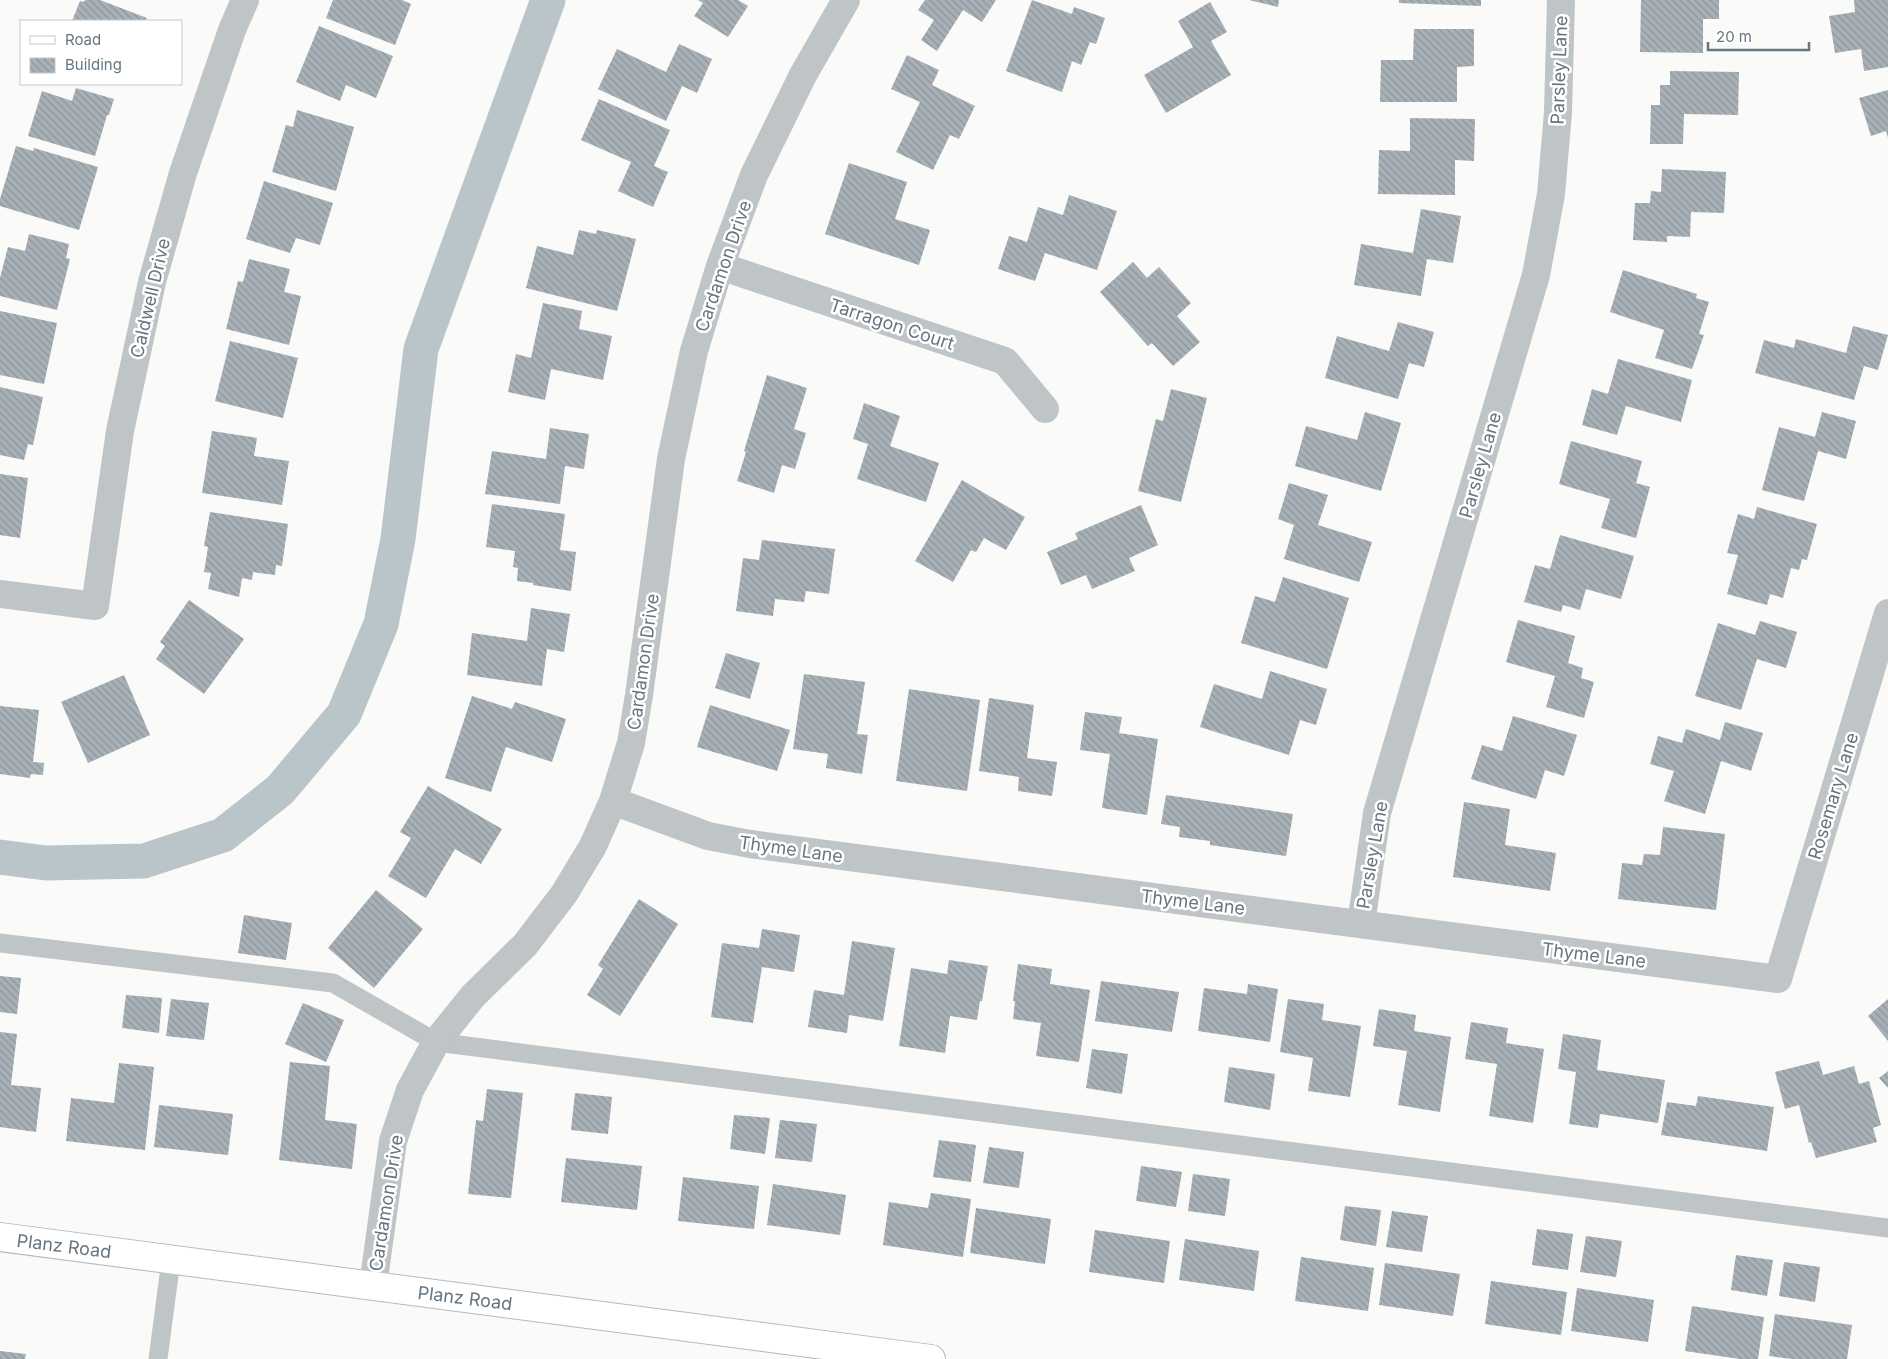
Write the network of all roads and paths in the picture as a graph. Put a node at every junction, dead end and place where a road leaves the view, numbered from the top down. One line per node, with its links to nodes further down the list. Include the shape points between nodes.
1 (245, 0): 6 (street, Caldwell Drive, via 183,173 152,282 120,431 95,606)
2 (846, 0): 4 (street, Cardamon Drive, via 802,75 754,175)
3 (1561, 0): 9 (street, Parsley Lane, via 1558,112 1551,194 1536,275 1377,813)
4 (720, 266): 5 (street, Tarragon Court, via 1005,361); 8 (street, Cardamon Drive, via 694,351 671,460 640,695 631,743)
5 (1045, 409)
6 (0, 594)
7 (1888, 613): 11 (street, Rosemary Lane)
8 (613, 801): 9 (street, Thyme Lane, via 708,836 750,844); 12 (street, Cardamon Drive, via 593,846 564,894 525,945 473,996)
9 (1361, 924): 11 (street, Thyme Lane)
10 (0, 943): 12 (lane, via 333,983)
11 (1778, 979)
12 (436, 1042): 13 (lane); 16 (street, Cardamon Drive, via 410,1090 393,1141)
13 (1888, 1228)
14 (0, 1237): 15 (street, Planz Road)
15 (171, 1260): 16 (street, Planz Road); 17 (lane)
16 (373, 1286): 18 (street, Planz Road)
17 (158, 1359)
18 (931, 1359)

